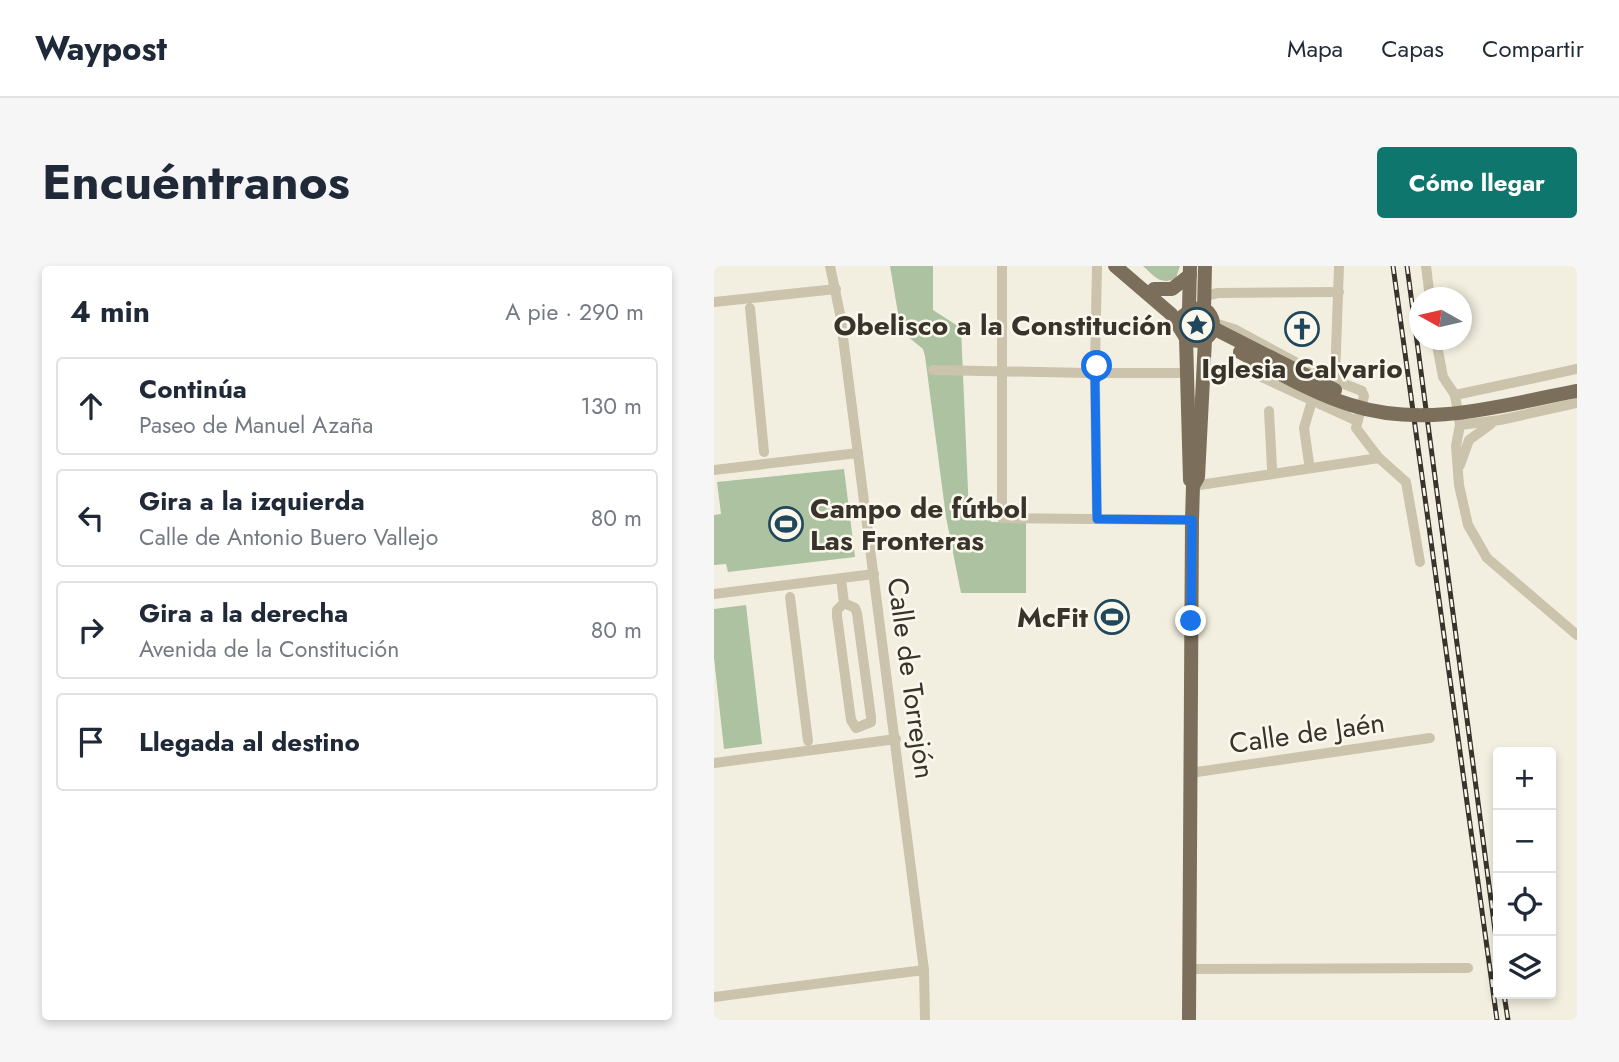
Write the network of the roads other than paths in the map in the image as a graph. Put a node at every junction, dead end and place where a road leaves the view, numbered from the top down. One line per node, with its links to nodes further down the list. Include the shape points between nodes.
1 (1002, 266): 23 (street)
2 (1097, 266): 24 (street)
3 (1115, 266): 17 (main road, via 1171,314)
4 (1128, 266): 12 (main road)
5 (1205, 266): 15 (main road)
6 (1339, 266): 13 (street)
7 (1426, 266): 10 (street)
8 (832, 267): 11 (street, Calle de Torrejón)
9 (1190, 270): 12 (main road, via 1172,289); 15 (main road)
10 (1429, 287)
11 (836, 289): 14 (street); 38 (street, Calle de Torrejón)
12 (1154, 289): 15 (main road, via 1173,304)
13 (1339, 292): 15 (street, via 1218,292); 27 (street)
14 (714, 302)
15 (1196, 306): 17 (main road, via 1182,317); 18 (main road)
16 (750, 308): 37 (street)
17 (1183, 332): 18 (main road, via 1198,342); 44 (main road)
18 (1210, 332): 19 (main road); 26 (main road); 27 (street, via 1234,329 1313,372)
19 (1242, 349): 28 (main road, via 1335,390 1393,406 1456,406); 29 (main road, bridge, via 1332,399 1392,415 1456,414)
20 (1438, 350): 30 (street, via 1443,377)
21 (1577, 369): 30 (street)
22 (933, 370): 23 (street)
23 (1001, 371): 24 (street); 45 (street, via 1003,518)
24 (1095, 373): 25 (street); 45 (street)
25 (1182, 373)
26 (1202, 374): 35 (street, via 1255,374); 44 (main road, via 1198,477)
27 (1335, 378): 35 (street, via 1362,391)
28 (1577, 382)
29 (1577, 391)
30 (1455, 395): 36 (street)
31 (1577, 403): 34 (street)
32 (1311, 404): 40 (street, via 1304,422)
33 (1269, 411): 41 (street)
34 (1500, 420): 36 (street); 43 (street, via 1469,440)
35 (1357, 421): 39 (street, via 1356,428)
36 (1460, 425): 43 (street, via 1456,446)
37 (764, 452)
38 (858, 453): 42 (street); 48 (street, Calle de Torrejón)
39 (1379, 458): 44 (street); 47 (street, via 1406,482)
40 (1309, 463)
41 (1272, 468)
42 (714, 470)
43 (1459, 471): 53 (street, via 1462,507 1488,558)
44 (1193, 486): 46 (main road)
45 (1097, 519): 46 (street)
46 (1192, 520): 58 (main road)
47 (1420, 562)
48 (874, 574): 49 (street); 55 (street, Calle de Torrejón)
49 (841, 579): 50 (street); 52 (street)
50 (714, 594)
51 (790, 597): 56 (street)
52 (845, 603): 52 (street, via 837,616 851,720 856,728 862,728 871,717 859,626 855,608)
53 (1577, 635)
54 (1430, 738): 58 (street, Calle de Jaén)
55 (896, 739): 57 (street); 61 (street, Calle de Torrejón)
56 (808, 741)
57 (714, 763)
58 (1191, 774): 60 (main road)
59 (1468, 968): 60 (street)
60 (1190, 969): 64 (main road)
61 (924, 970): 62 (street); 63 (street, Calle de Torrejón)
62 (714, 997)
63 (925, 1020)
64 (1189, 1020)

